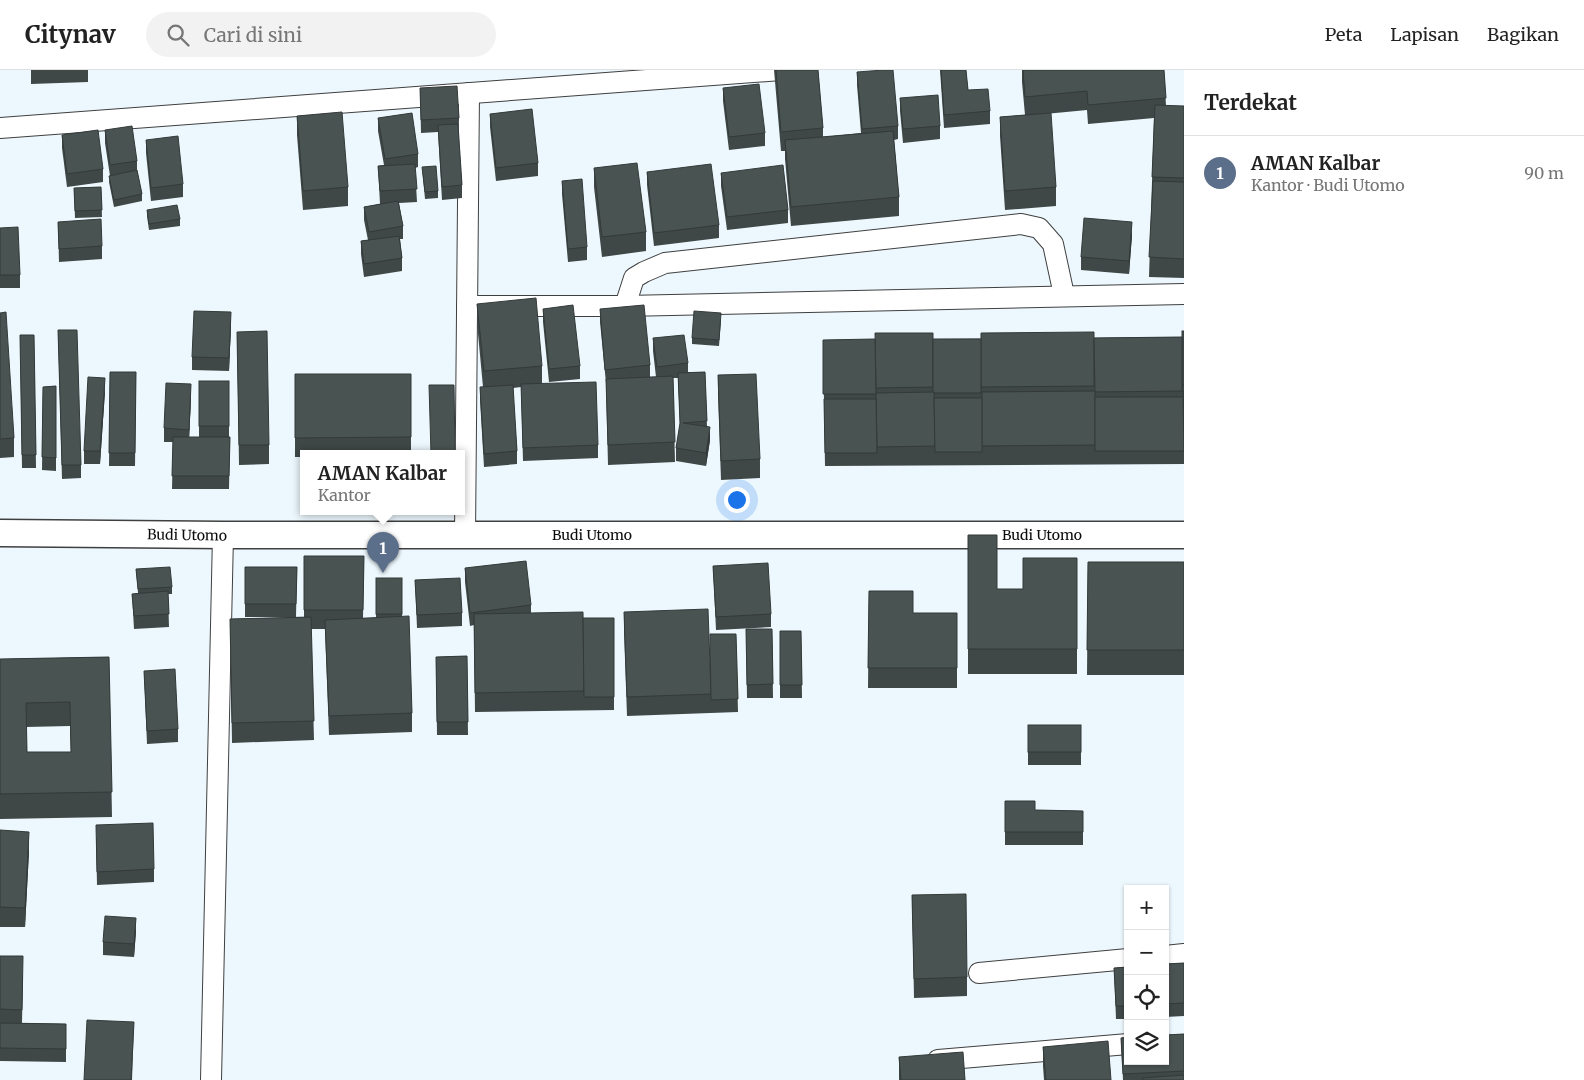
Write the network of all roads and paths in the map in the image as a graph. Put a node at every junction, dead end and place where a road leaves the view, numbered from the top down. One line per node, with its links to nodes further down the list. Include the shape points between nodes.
1 (781, 70): 2 (street)
2 (469, 92): 3 (street); 6 (street)
3 (0, 128)
4 (1184, 294): 5 (street)
5 (1064, 295): 7 (street); 7 (street, via 1052,244 1039,228 1021,224 665,263 634,278)
6 (467, 306): 7 (street); 8 (street)
7 (625, 306)
8 (465, 459)
9 (464, 515): 12 (street)
10 (0, 533): 11 (street, Budi Utomo)
11 (223, 535): 12 (street, Budi Utomo); 20 (street)
12 (464, 535): 13 (street, Budi Utomo)
13 (1184, 535)
14 (1184, 954): 15 (street)
15 (1169, 956)
16 (1124, 959): 17 (street)
17 (979, 973)
18 (1124, 1044): 19 (street)
19 (919, 1061)
20 (211, 1080)

